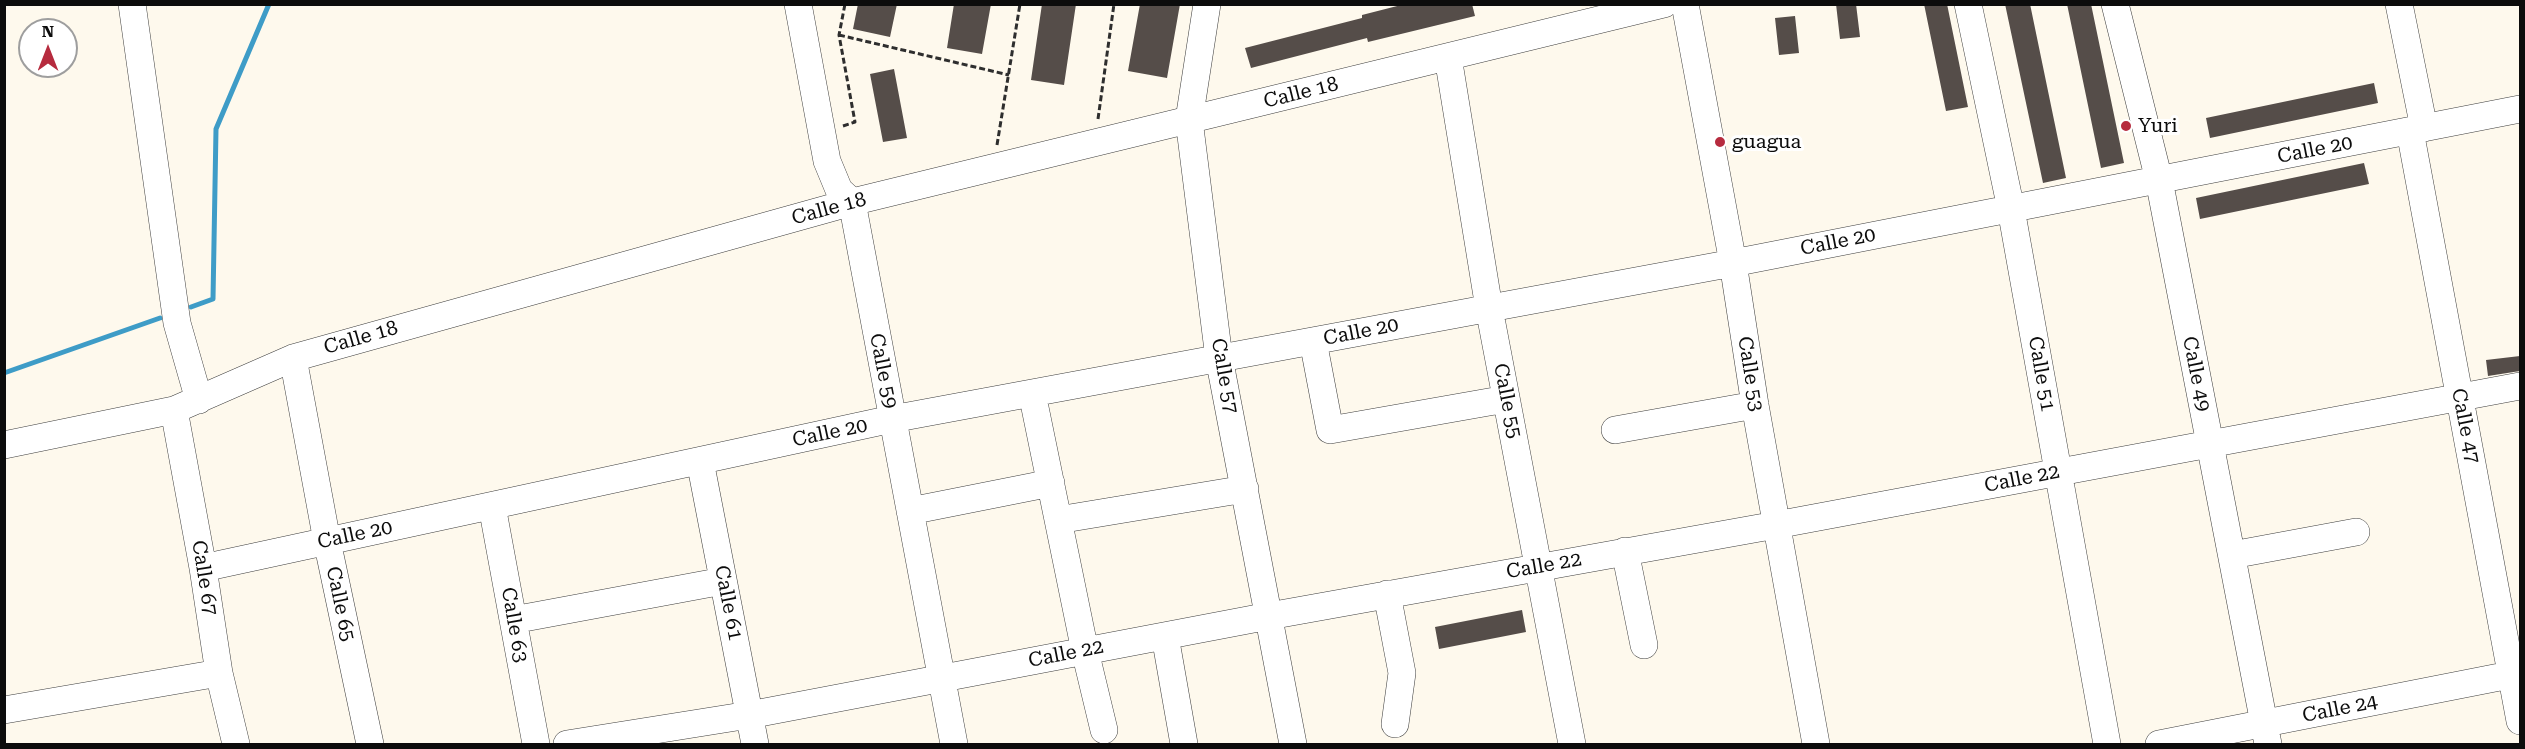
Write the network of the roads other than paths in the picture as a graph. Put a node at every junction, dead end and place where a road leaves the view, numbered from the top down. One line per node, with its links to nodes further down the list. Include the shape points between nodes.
1 (132, 4): 25 (street, via 177,323)
2 (798, 4): 14 (street, Calle 59, via 827,161 839,190)
3 (1207, 4): 11 (street, Calle 57)
4 (1664, 4): 9 (street, Calle 18)
5 (1685, 4): 16 (street, Calle 53)
6 (1968, 4): 15 (street, Calle 51)
7 (2115, 4): 13 (street, Calle 49)
8 (2399, 4): 12 (street, Calle 47)
9 (1448, 57): 11 (street, Calle 18); 17 (street, Calle 55)
10 (2520, 110): 12 (street, Calle 20)
11 (1189, 120): 14 (street, Calle 18); 20 (street, Calle 57)
12 (2417, 130): 13 (street, Calle 20); 23 (street, Calle 47)
13 (2159, 180): 15 (street, Calle 20); 30 (street, Calle 49)
14 (852, 202): 19 (street, Calle 18); 28 (street, Calle 59)
15 (2011, 209): 16 (street, Calle 20); 33 (street, Calle 51)
16 (1733, 262): 17 (street, Calle 20); 26 (street, Calle 53)
17 (1489, 308): 18 (street, Calle 20); 24 (street, Calle 55)
18 (1313, 341): 20 (street, Calle 20); 24 (street, via 1330,430)
19 (293, 358): 25 (street, Calle 18); 41 (street, Calle 65)
20 (1219, 358): 22 (street, Calle 20); 35 (street, Calle 57)
21 (2520, 386): 23 (street, Calle 22)
22 (1032, 393): 28 (street, Calle 20); 34 (street)
23 (2460, 398): 30 (street, Calle 22); 54 (street, Calle 47)
24 (1506, 399): 44 (street, Calle 55)
25 (199, 400): 27 (street, Calle 18)
26 (1755, 405): 29 (street); 39 (street, Calle 53)
27 (174, 410): 31 (street, Calle 18); 45 (street, Calle 67)
28 (892, 419): 32 (street, Calle 20); 37 (street, Calle 59)
29 (1615, 430)
30 (2210, 444): 33 (street, Calle 22); 43 (street, Calle 49)
31 (4, 445)
32 (700, 461): 36 (street, Calle 20); 46 (street, Calle 61)
33 (2059, 473): 39 (street, Calle 22); 72 (street, Calle 51)
34 (1051, 483): 37 (street); 38 (street)
35 (1245, 489): 38 (street); 48 (street, Calle 57)
36 (492, 506): 41 (street, Calle 20); 49 (street, Calle 63)
37 (910, 511): 55 (street, Calle 59)
38 (1058, 520): 52 (street)
39 (1776, 525): 42 (street, Calle 22); 71 (street, Calle 53)
40 (2356, 532): 43 (street)
41 (327, 541): 45 (street, Calle 20); 63 (street, Calle 65)
42 (1625, 551): 44 (street, Calle 22); 51 (street)
43 (2232, 555): 61 (street, Calle 49)
44 (1538, 566): 47 (street, Calle 22); 70 (street, Calle 55)
45 (203, 568): 53 (street, Calle 67)
46 (723, 581): 49 (street); 57 (street, Calle 61)
47 (1386, 594): 48 (street, Calle 22); 59 (street, via 1401,673)
48 (1269, 616): 50 (street, Calle 22); 69 (street, Calle 57)
49 (513, 620): 64 (street, Calle 63)
50 (1165, 636): 52 (street, Calle 22); 68 (street)
51 (1644, 645)
52 (1085, 651): 55 (street, Calle 22); 60 (street)
53 (219, 673): 56 (street); 62 (street, Calle 67)
54 (2516, 674): 58 (street, Calle 47); 61 (street, Calle 24)
55 (941, 678): 57 (street, Calle 22); 67 (street, Calle 59)
56 (4, 710)
57 (749, 715): 65 (street, Calle 22); 66 (street, Calle 61)
58 (2520, 721)
59 (1395, 724)
60 (1104, 730)
61 (2266, 734): 73 (street, Calle 24)
62 (236, 744)
63 (370, 744)
64 (536, 744)
65 (567, 744)
66 (755, 744)
67 (954, 744)
68 (1184, 744)
69 (1293, 744)
70 (1572, 744)
71 (1816, 744)
72 (2108, 744)
73 (2158, 744)

